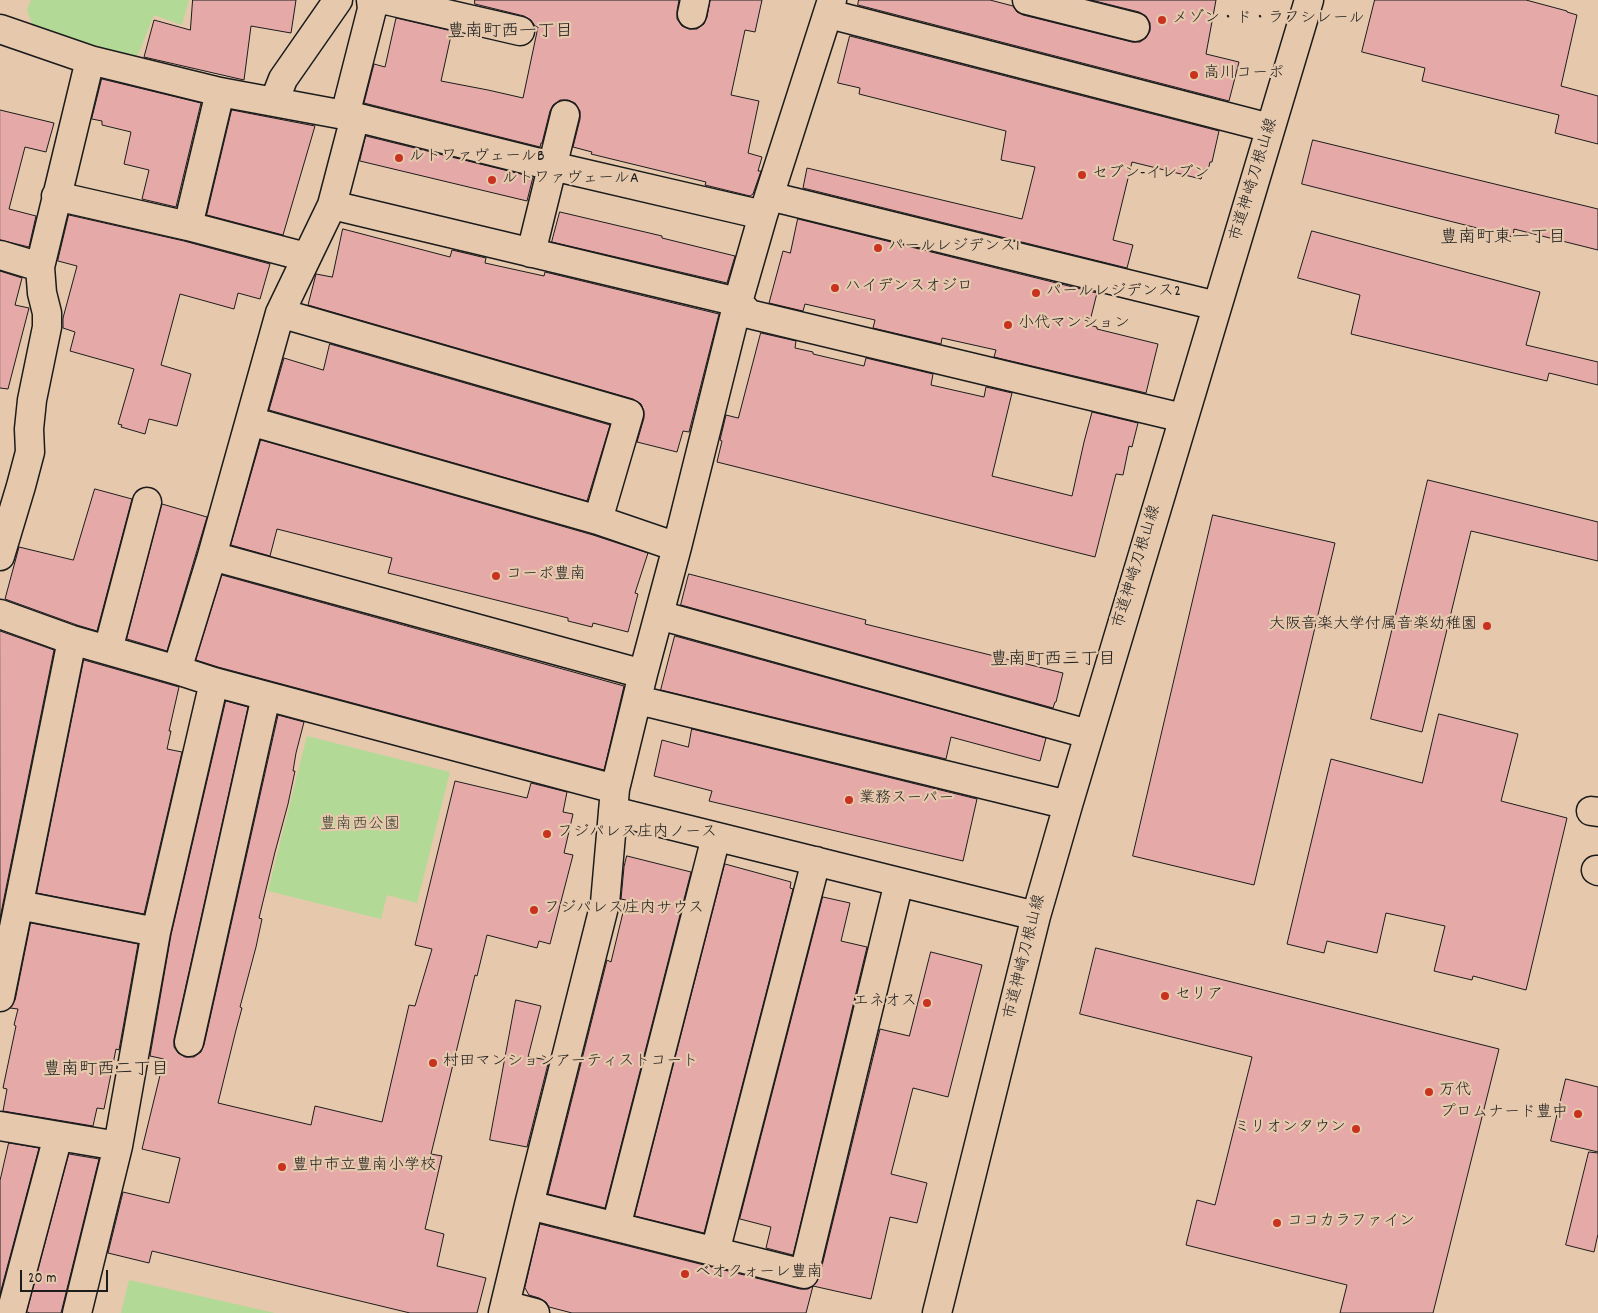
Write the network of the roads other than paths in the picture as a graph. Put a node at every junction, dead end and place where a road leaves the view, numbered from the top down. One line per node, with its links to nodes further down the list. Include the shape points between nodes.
1 (338, 0): 11 (street, via 283,79)
2 (1027, 0): 6 (street)
3 (1309, 0): 14 (street, 市道神崎刀根山線)
4 (377, 3): 8 (street); 13 (street)
5 (830, 7): 14 (street); 18 (street)
6 (1135, 27)
7 (0, 29): 9 (street)
8 (520, 31)
9 (90, 60): 10 (street); 16 (street)
10 (220, 92): 11 (street); 19 (street)
11 (274, 102): 13 (street)
12 (565, 115): 15 (street)
13 (350, 116): 15 (street); 17 (street)
14 (1270, 128): 25 (street, 市道神崎刀根山線)
15 (552, 166): 18 (street); 20 (street)
16 (56, 196): 19 (street); 23 (street)
17 (332, 204): 20 (street); 22 (street)
18 (766, 206): 24 (street); 25 (street)
19 (188, 226): 22 (street)
20 (531, 253): 24 (street)
21 (0, 255): 23 (street)
22 (306, 257): 26 (street)
23 (40, 267): 29 (street, via 47,327 32,400 30,452)
24 (738, 302): 27 (street, via 749,314); 32 (street)
25 (1217, 306): 27 (street, 市道神崎刀根山線)
26 (280, 313): 28 (street); 31 (street, via 629,414)
27 (1183, 418): 44 (street, 市道神崎刀根山線)
28 (250, 421): 31 (street); 34 (street)
29 (11, 483): 33 (street)
30 (147, 502): 38 (street)
31 (598, 520): 32 (street)
32 (677, 547): 36 (street)
33 (0, 556)
34 (212, 556): 39 (street); 40 (street)
35 (0, 614): 37 (street)
36 (659, 615): 40 (street); 44 (street)
37 (72, 640): 38 (street); 50 (street)
38 (108, 650): 39 (street)
39 (177, 670): 41 (street)
40 (643, 674): 43 (street)
41 (214, 682): 42 (street); 52 (street)
42 (266, 696): 45 (street); 54 (street)
43 (638, 700): 45 (street); 46 (street)
44 (1088, 734): 46 (street, 市道神崎刀根山線)
45 (614, 800): 47 (street); 58 (street, via 605,902)
46 (1068, 805): 51 (street, 市道神崎刀根山線)
47 (716, 836): 48 (street); 59 (street)
48 (816, 861): 49 (street); 60 (street)
49 (898, 882): 51 (street); 60 (street, via 804,1274)
50 (19, 905): 52 (street); 53 (street)
51 (1036, 916): 65 (street, 市道神崎刀根山線)
52 (156, 932): 57 (street)
53 (0, 997)
54 (189, 1042)
55 (0, 1126): 56 (street)
56 (58, 1136): 57 (street); 62 (street)
57 (118, 1146): 63 (street)
58 (529, 1205): 59 (street); 61 (street)
59 (616, 1227): 60 (street)
60 (715, 1252)
61 (504, 1309): 64 (street)
62 (12, 1313)
63 (77, 1313)
64 (535, 1313)
65 (937, 1313)

